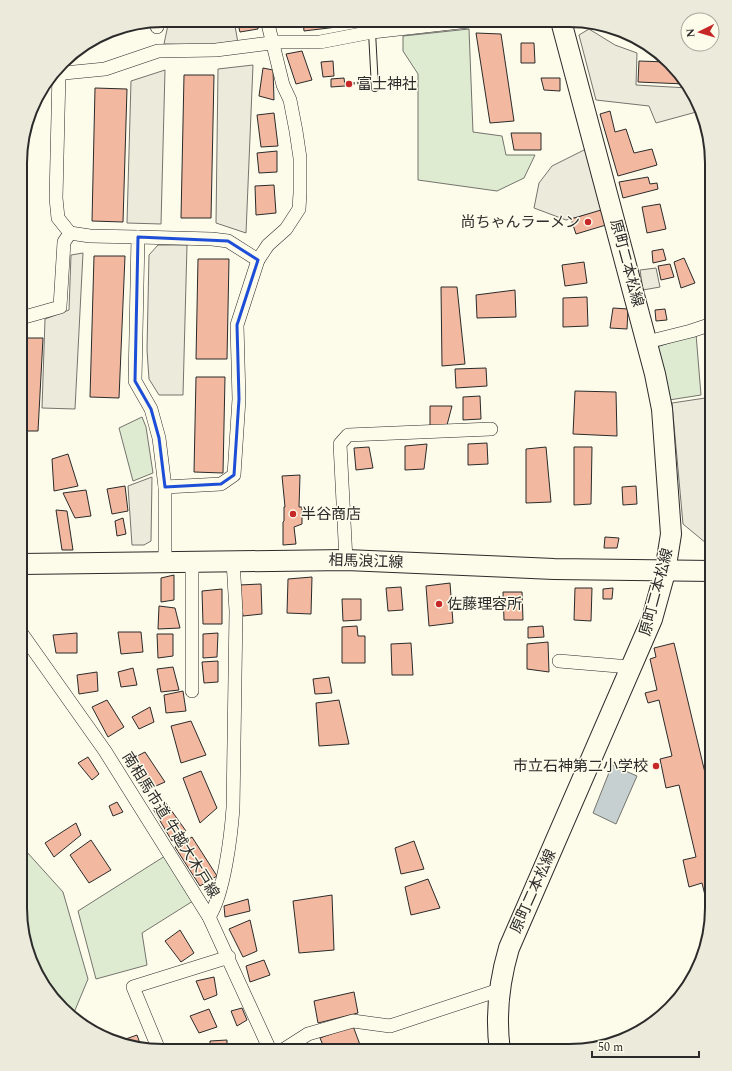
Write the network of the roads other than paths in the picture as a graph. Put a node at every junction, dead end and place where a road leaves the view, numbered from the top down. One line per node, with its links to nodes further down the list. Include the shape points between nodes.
1 (269, 27): 5 (street)
2 (416, 27): 4 (street)
3 (563, 27): 14 (main road, 原町二本松線)
4 (372, 32): 5 (street, via 320,42); 8 (lane)
5 (274, 42): 6 (street, via 216,50 158,51 105,68); 11 (street, via 274,53 290,100 296,131 300,158 299,209)
6 (62, 72)
7 (56, 79): 9 (street, via 56,209 58,218)
8 (375, 85)
9 (70, 233): 10 (street); 12 (street, via 64,242 60,307)
10 (138, 238): 11 (street, via 228,241); 16 (street, via 135,381 151,409 159,438)
11 (258, 260): 16 (street, via 237,325 239,399 234,475 221,484)
12 (27, 316)
13 (705, 326): 14 (street)
14 (647, 342): 23 (main road, 原町二本松線, via 662,409 668,469 671,534)
15 (491, 429): 17 (street, via 348,435 340,444)
16 (165, 487): 19 (street)
17 (346, 560): 18 (main road, 相馬浪江線); 23 (main road, 相馬浪江線)
18 (233, 561): 20 (main road, 相馬浪江線); 28 (street, via 236,611 233,808 220,888 216,906)
19 (165, 562): 20 (main road, 相馬浪江線); 21 (main road, 相馬浪江線)
20 (192, 562): 27 (street)
21 (27, 564)
22 (705, 571): 23 (main road, 相馬浪江線)
23 (665, 572): 26 (main road, 原町二本松線, via 652,619)
24 (27, 641): 28 (street, 南相馬市道 牛越大木戸線, via 105,751)
25 (559, 661): 26 (street)
26 (630, 667): 30 (main road, 原町二本松線, via 609,721 515,931)
27 (192, 691)
28 (209, 917): 29 (street, 南相馬市道 牛越大木戸線)
29 (229, 957): 31 (street, via 133,987); 32 (street, 南相馬市道 牛越大木戸線)
30 (499, 990): 33 (street, via 390,1026 353,1021 308,1034); 34 (main road, 原町二本松線)
31 (156, 1044)
32 (267, 1044)
33 (292, 1044)
34 (499, 1044)

